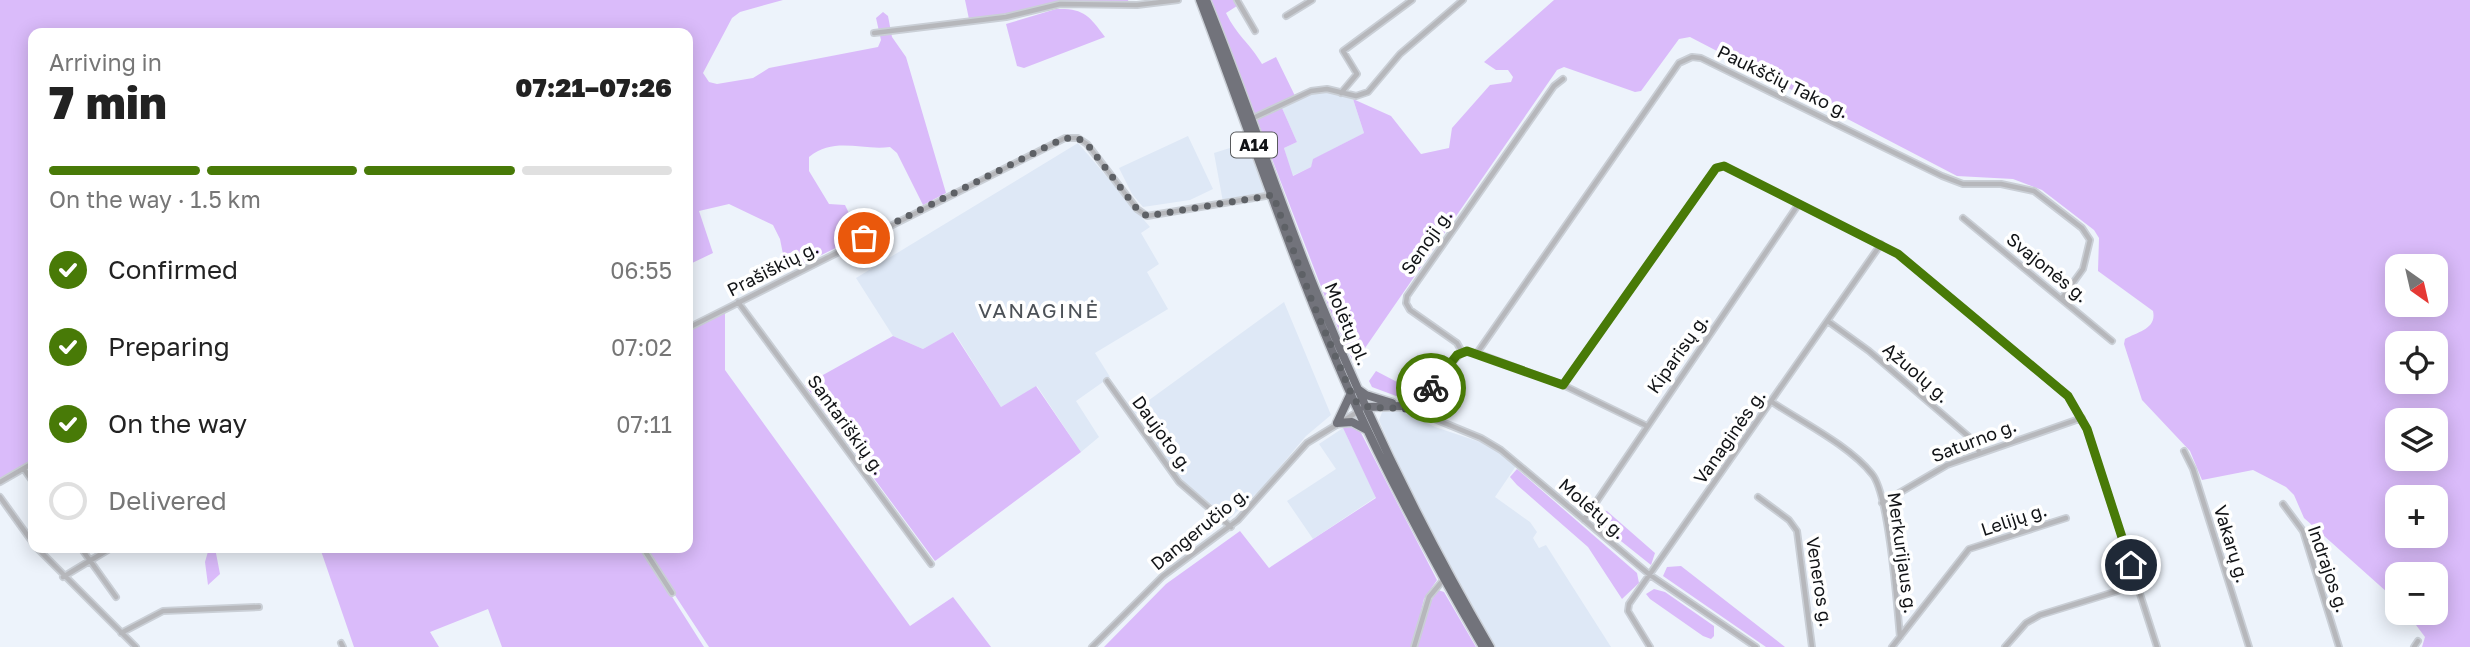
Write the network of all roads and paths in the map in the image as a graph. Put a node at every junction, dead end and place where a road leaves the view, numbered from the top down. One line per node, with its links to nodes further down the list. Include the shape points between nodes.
1 (1178, 0): 10 (street, via 1137,5 1060,4 1006,16)
2 (1200, 0): 14 (highway, Molėtų pl. / A14)
3 (1206, 0): 13 (highway, Molėtų pl. / A14)
4 (1237, 0): 9 (street)
5 (1312, 0): 8 (street)
6 (1412, 0): 12 (street, via 1343,51 1357,74)
7 (1463, 0): 12 (street, via 1400,54 1368,92 1356,96)
8 (1286, 16)
9 (1255, 31)
10 (874, 33)
11 (1563, 79): 23 (street, Senoji g., via 1407,296 1410,310 1457,343)
12 (1341, 93): 13 (street, via 1311,91)
13 (1251, 120): 27 (highway, Molėtų pl. / A14)
14 (1273, 195): 19 (street, Prašiškių g., via 1147,216 1087,144 1065,138); 27 (highway, Molėtų pl. / A14, via 1312,301)
15 (1798, 205): 17 (street); 26 (street, via 1719,166); 35 (street, Kiparisų g.)
16 (1963, 218): 18 (street, Svajonės g.)
17 (1881, 244): 20 (street, Vanaginės g.); 33 (street, via 2061,390)
18 (2062, 298): 22 (street, Svajonės g.); 24 (street, Paukščių Tako g., via 2083,269 2090,240 2082,228 2034,191 2001,184 1963,184 1942,176 1692,57 1679,63)
19 (738, 302): 21 (street, Prašiškių g.); 56 (street, Santariškių g.)
20 (1829, 322): 28 (street, Vanaginės g.); 38 (street, Ąžuolų g., via 1901,377 1975,442)
21 (693, 325)
22 (2112, 341)
23 (1462, 352): 24 (street); 32 (street)
24 (1477, 353): 26 (street)
25 (1107, 381): 49 (street, Daujoto g., via 1179,482)
26 (1563, 385): 35 (street)
27 (1354, 394): 29 (highway); 31 (highway); 31 (highway, Molėtų pl. / A14); 34 (highway)
28 (1772, 402): 45 (street, Merkurijaus g., via 1869,470); 57 (street, Vanaginės g.)
29 (1386, 404): 30 (highway); 31 (highway); 36 (highway)
30 (1402, 406): 32 (street, Molėtų g.)
31 (1362, 411): 34 (street, Dangeručio g.); 36 (highway, Molėtų pl. / A14)
32 (1416, 412): 48 (street, Molėtų g., via 1492,444)
33 (2082, 418): 38 (street, Saturno g.); 60 (street)
34 (1337, 423): 36 (highway); 49 (street, Dangeručio g., via 1302,447)
35 (1646, 425): 48 (street, Kiparisų g.)
36 (1372, 428): 59 (highway, Molėtų pl. / A14); 71 (highway, Molėtų pl. / A14)
37 (2184, 451): 78 (street, Vakarų g.)
38 (1979, 452): 45 (street, Saturno g., via 1931,472)
39 (28, 466): 40 (street)
40 (24, 469): 41 (street); 42 (street)
41 (28, 475)
42 (0, 482)
43 (0, 496): 50 (street)
44 (1758, 497): 74 (street, Veneros g., via 1797,531)
45 (1882, 503): 65 (street, Merkurijaus g.)
46 (2283, 504): 79 (street, Indrajos g., via 2303,531)
47 (2066, 518): 65 (street, Lelijų g., via 1969,550)
48 (1584, 520): 57 (street, Molėtų g.)
49 (1231, 527): 68 (street, Dangeručio g., via 1163,576)
50 (28, 536)
51 (41, 553): 58 (street)
52 (85, 553): 55 (street)
53 (102, 553): 55 (street)
54 (646, 553): 61 (street)
55 (90, 560): 58 (street); 62 (street)
56 (931, 564)
57 (1650, 575): 72 (street, Vanaginės g., via 1628,608); 73 (street, Molėtų g.)
58 (63, 577): 64 (street)
59 (1444, 579): 69 (street, via 1429,597); 70 (highway, Molėtų pl. / A14)
60 (2137, 585): 76 (street, via 2040,615 2026,622); 77 (street)
61 (672, 593)
62 (116, 597)
63 (259, 607): 64 (street, via 163,611)
64 (121, 633): 67 (street)
65 (1900, 637): 75 (street, Lelijų g.)
66 (2418, 641): 80 (street)
67 (136, 647)
68 (1092, 647)
69 (1414, 647)
70 (1483, 647)
71 (1490, 647)
72 (1650, 647)
73 (1756, 647)
74 (1812, 647)
75 (1892, 647)
76 (2005, 647)
77 (2157, 647)
78 (2249, 647)
79 (2339, 647)
80 (2414, 647)

